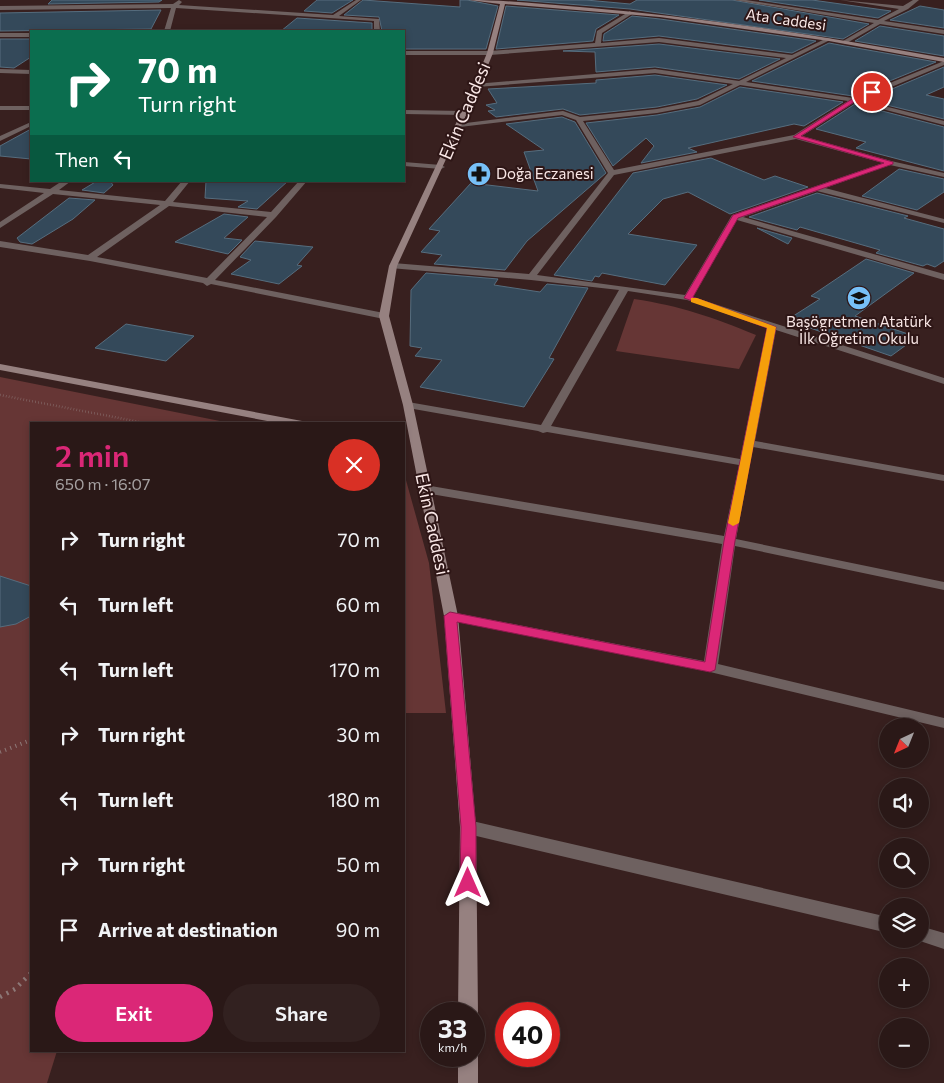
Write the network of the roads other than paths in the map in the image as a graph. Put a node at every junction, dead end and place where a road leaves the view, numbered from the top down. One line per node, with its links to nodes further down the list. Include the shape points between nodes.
1 (180, 0): 8 (street)
2 (359, 0): 12 (street)
3 (471, 0): 7 (street, Ata Caddesi)
4 (736, 0): 13 (street)
5 (842, 0): 10 (street)
6 (918, 0): 10 (street)
7 (503, 1): 11 (street, Ata Caddesi); 23 (street, Ekin Caddesi)
8 (174, 6): 9 (street); 12 (street); 14 (street)
9 (0, 8)
10 (906, 8): 13 (street)
11 (630, 13): 19 (street, Ata Caddesi); 21 (street, via 599,32)
12 (334, 17): 15 (street, via 378,20)
13 (882, 22): 16 (street); 20 (street)
14 (167, 30)
15 (377, 30)
16 (944, 32)
17 (0, 35): 18 (street)
18 (30, 35)
19 (829, 39): 20 (street, Ata Caddesi); 24 (street)
20 (845, 42): 25 (street, Ata Caddesi)
21 (598, 44): 23 (street); 24 (street, via 660,40)
22 (405, 53): 23 (street)
23 (490, 53): 31 (street, Ekin Caddesi)
24 (792, 57): 30 (street)
25 (944, 62): 32 (street)
26 (30, 67): 28 (street)
27 (0, 71): 28 (street)
28 (22, 71): 29 (street)
29 (30, 72)
30 (739, 83): 31 (street, via 655,71); 32 (street); 37 (street, via 700,103)
31 (477, 85): 36 (street, Ekin Caddesi)
32 (854, 100): 38 (street); 40 (street)
33 (0, 108): 34 (street)
34 (30, 108)
35 (405, 112): 36 (street)
36 (462, 119): 37 (street, via 563,113); 44 (street, Ekin Caddesi)
37 (580, 119): 45 (street)
38 (944, 123)
39 (30, 124): 41 (street)
40 (796, 137): 42 (street); 45 (street)
41 (0, 139)
42 (890, 163): 46 (street); 51 (street)
43 (405, 164): 44 (street)
44 (441, 167): 60 (street, Ekin Caddesi)
45 (612, 173): 62 (street)
46 (944, 175)
47 (66, 182): 52 (street)
48 (185, 182): 53 (street)
49 (301, 182): 54 (street)
50 (0, 186): 52 (street)
51 (819, 189): 55 (street); 56 (street)
52 (55, 191): 53 (street); 57 (street)
53 (167, 204): 54 (street); 59 (street)
54 (273, 215): 63 (street)
55 (735, 217): 61 (street); 65 (street)
56 (944, 221)
57 (0, 226)
58 (0, 244): 59 (street)
59 (90, 258): 63 (street)
60 (393, 266): 62 (street); 66 (street, Ekin Caddesi)
61 (944, 276)
62 (531, 277): 64 (street)
63 (207, 283): 66 (street)
64 (625, 288): 65 (street); 72 (street)
65 (688, 298): 67 (street)
66 (384, 316): 70 (street, Ekin Caddesi)
67 (772, 327): 69 (street); 73 (street)
68 (0, 367): 71 (street)
69 (944, 381)
70 (408, 405): 72 (street); 74 (street, Ekin Caddesi)
71 (291, 422)
72 (543, 430): 75 (street)
73 (750, 443): 75 (street); 76 (street)
74 (410, 444): 77 (street, Ekin Caddesi)
75 (746, 463): 78 (street)
76 (944, 478)
77 (425, 489): 78 (street); 80 (street, Ekin Caddesi)
78 (729, 541): 79 (street); 81 (street)
79 (944, 586)
80 (450, 616): 81 (street); 83 (street, Ekin Caddesi)
81 (710, 667): 82 (street)
82 (944, 723)
83 (468, 827): 84 (street); 87 (street, Ekin Caddesi)
84 (879, 923)
85 (929, 937): 86 (street)
86 (944, 941)
87 (468, 1002)
88 (468, 1067): 89 (street)
89 (468, 1083)

